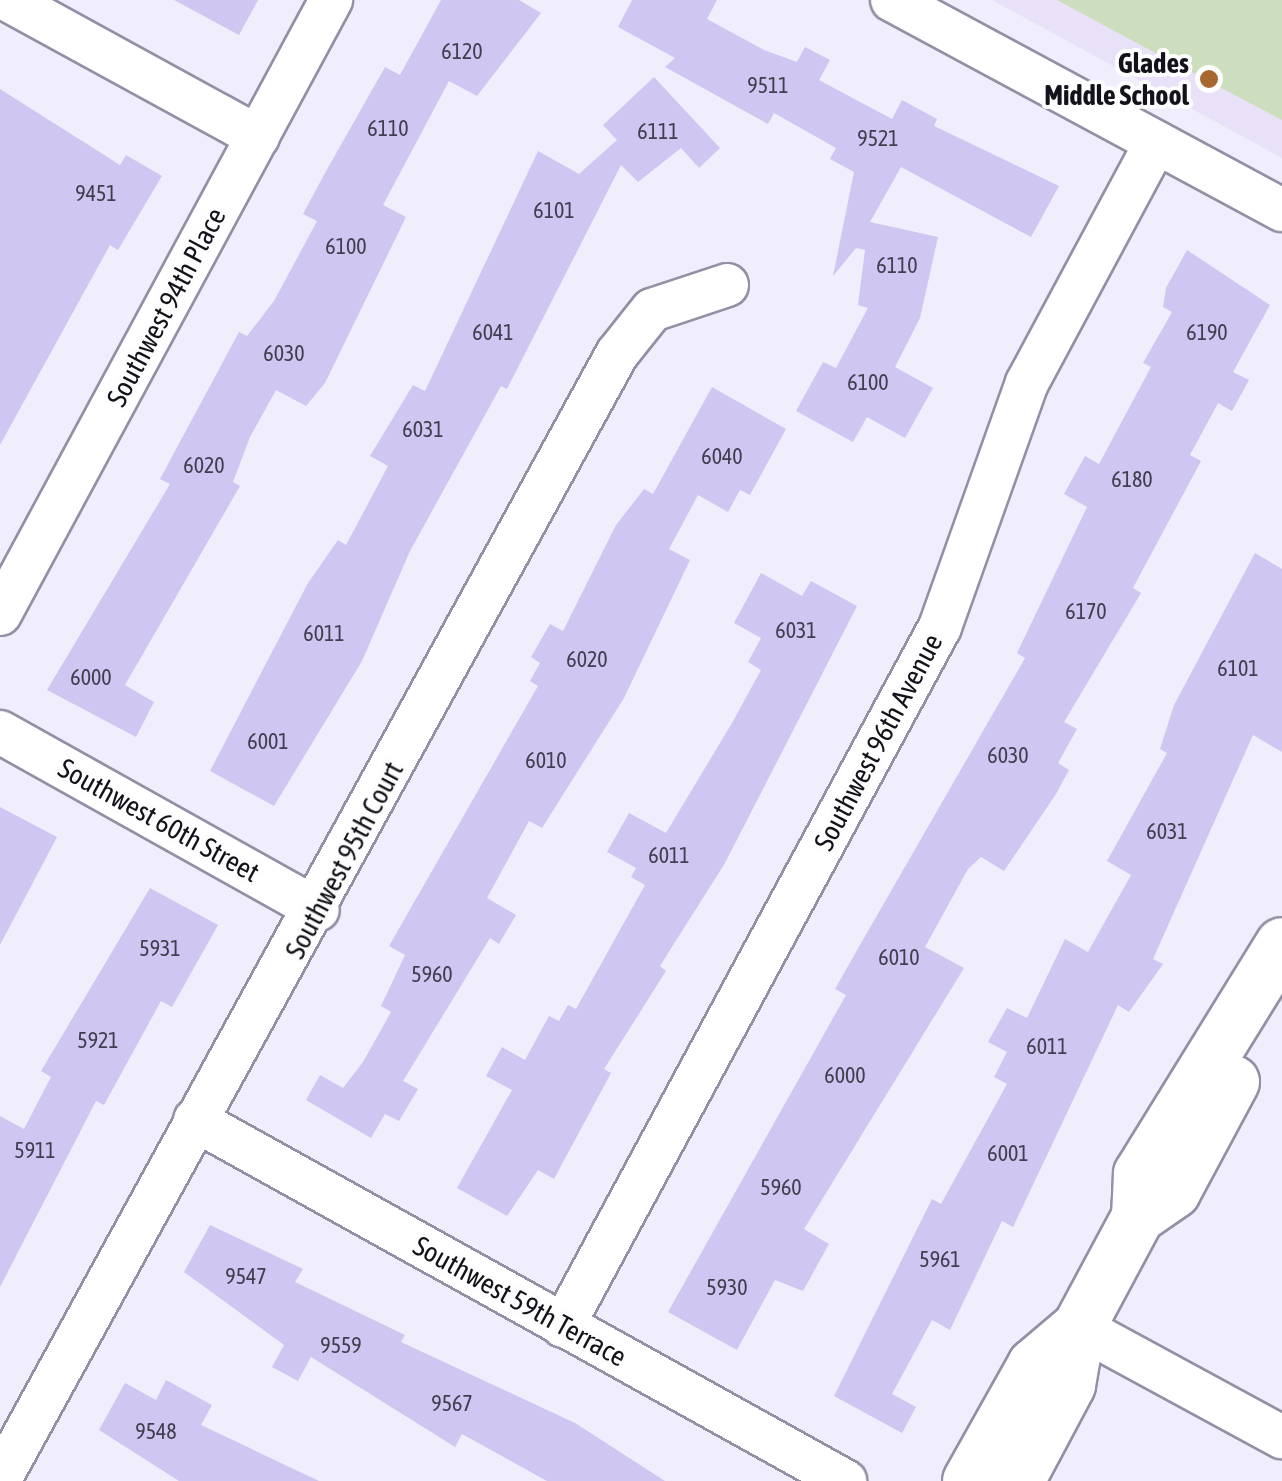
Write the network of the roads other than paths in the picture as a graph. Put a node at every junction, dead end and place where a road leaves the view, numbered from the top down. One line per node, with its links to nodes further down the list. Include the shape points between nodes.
1 (8, 0): 4 (street)
2 (331, 0): 4 (street, Southwest 94th Place)
3 (892, 0): 5 (street)
4 (258, 137): 8 (street, Southwest 94th Place)
5 (1156, 142): 6 (street); 15 (street, Southwest 96th Avenue, via 1027,383 934,640)
6 (1282, 210)
7 (726, 285): 10 (street, Southwest 95th Court, via 652,310 618,354)
8 (0, 614)
9 (0, 732): 10 (street, Southwest 60th Street)
10 (318, 910): 13 (street, Southwest 95th Court)
11 (1282, 944): 14 (street, via 1140,1174)
12 (1282, 992): 14 (street, via 1174,1192)
13 (196, 1120): 15 (street, Southwest 59th Terrace); 18 (street, Southwest 95th Court)
14 (1138, 1216): 16 (street)
15 (563, 1326): 19 (street, Southwest 59th Terrace)
16 (1079, 1327): 17 (street); 20 (street, via 1034,1365); 21 (street, via 1069,1386)
17 (1282, 1437)
18 (6, 1478)
19 (845, 1481)
20 (969, 1481)
21 (1018, 1481)

